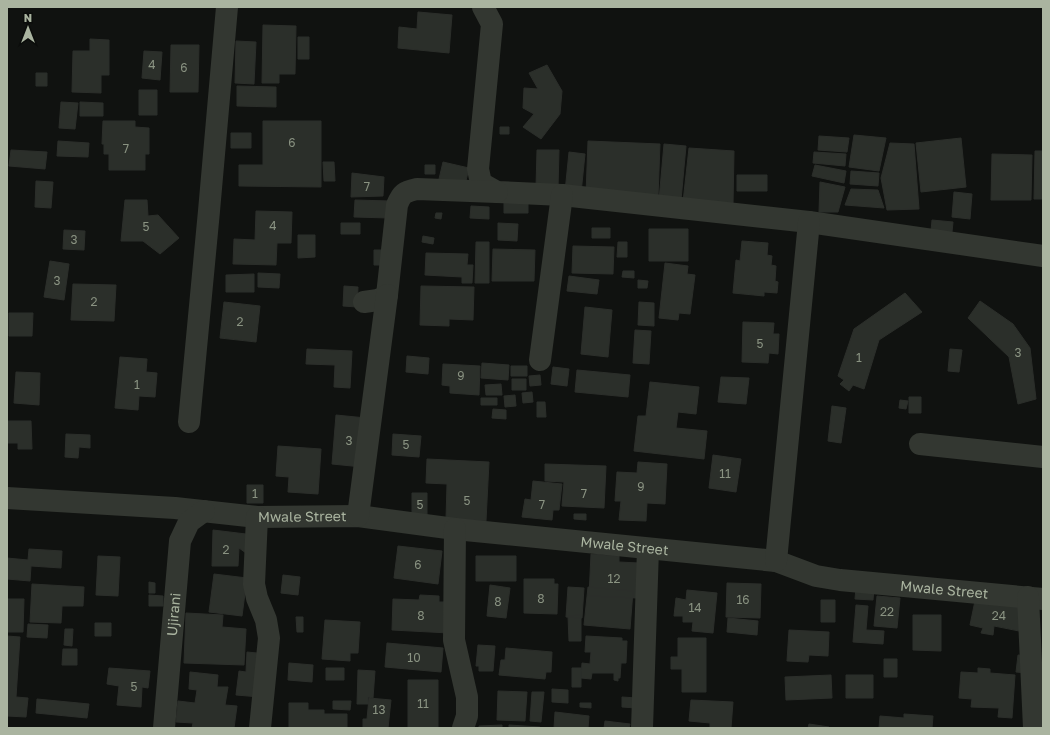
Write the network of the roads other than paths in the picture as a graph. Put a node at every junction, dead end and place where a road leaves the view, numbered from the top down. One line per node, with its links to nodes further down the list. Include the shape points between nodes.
1 (227, 7): 10 (street)
2 (483, 7): 3 (street, via 492,24 478,169 481,183)
3 (497, 192): 4 (street); 7 (street, via 416,189 401,195 397,205)
4 (562, 195): 5 (street); 9 (street)
5 (809, 222): 6 (street); 19 (street)
6 (1043, 256)
7 (387, 295): 8 (street, via 378,300); 15 (street)
8 (364, 302)
9 (540, 360)
10 (189, 422)
11 (920, 444): 12 (street)
12 (1043, 457)
13 (7, 498): 14 (street, Mwale Street)
14 (204, 511): 16 (street, Mwale Street); 21 (street, Ujirani, via 189,522 180,541)
15 (358, 516): 16 (street, Mwale Street); 17 (street, Mwale Street)
16 (258, 517): 22 (street, via 254,584 269,638)
17 (455, 529): 18 (street, Mwale Street); 23 (street, via 454,640 467,697)
18 (648, 548): 19 (street, Mwale Street); 24 (street)
19 (776, 561): 20 (street, Mwale Street, via 816,576 840,580)
20 (1036, 598): 25 (street)
21 (164, 728)
22 (260, 728)
23 (464, 728)
24 (642, 728)
25 (1034, 728)

